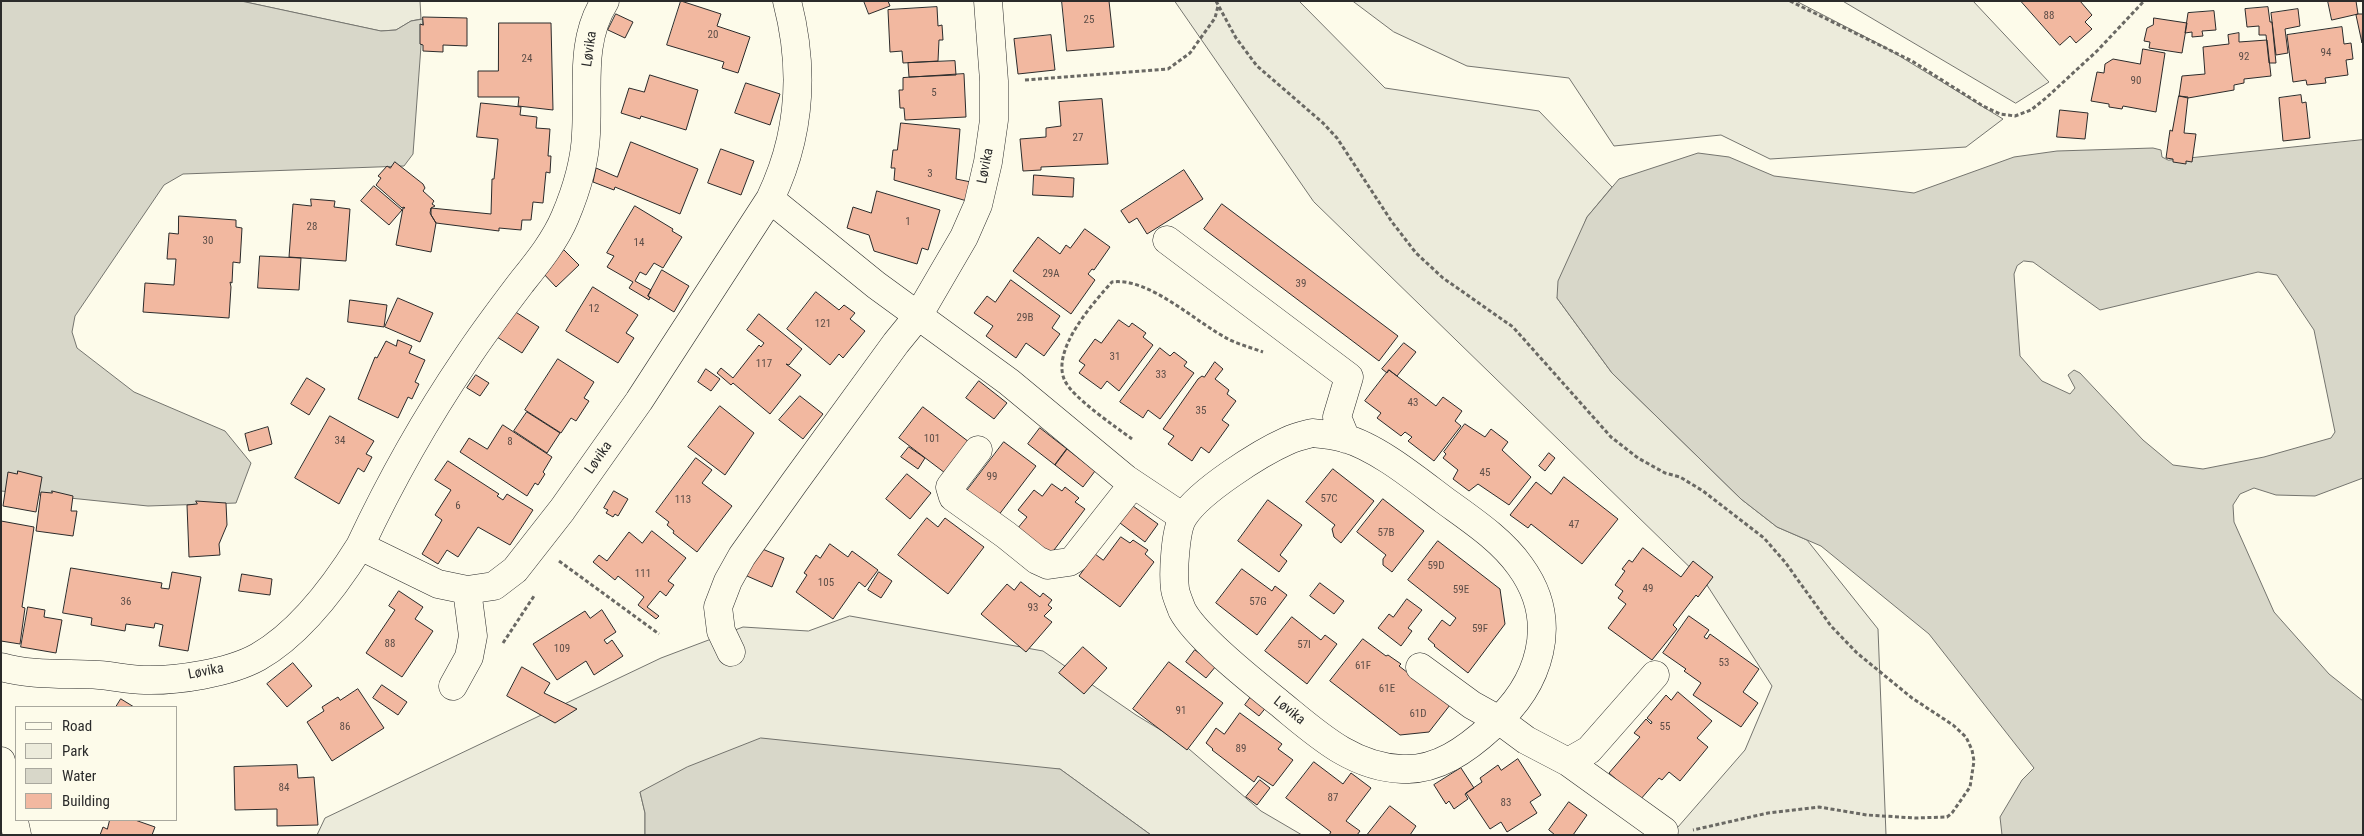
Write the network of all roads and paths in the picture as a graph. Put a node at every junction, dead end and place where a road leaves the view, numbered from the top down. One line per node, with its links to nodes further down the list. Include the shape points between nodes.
1 (604, 1): 17 (street, Løvika, via 588,44 585,143 576,190 564,220 544,253 466,359 384,494)
2 (787, 1): 8 (street, Løvika, via 798,58 798,96 792,140 782,174)
3 (988, 1): 7 (street, Løvika)
4 (1790, 1): 5 (path, via 1912,61 2000,114 2014,116 2031,110 2046,98)
5 (2144, 1)
6 (1217, 3): 7 (path, via 1215,18 1190,53 1168,68); 29 (path, via 1236,38 1257,66 1337,138 1416,253 1443,278 1513,327 1610,437 1665,474 1680,477 1703,491 1764,538 1831,626 1857,653 1912,698 1953,725 1966,737 1972,750 1974,761 1970,787 1946,817 1905,818 1819,807 1768,812 1682,832)
7 (994, 81): 10 (street, Løvika, via 993,129 978,205 964,237)
8 (770, 199): 10 (street); 19 (street, Løvika, via 639,401 521,563 494,586)
9 (1167, 240): 12 (street, via 1349,377 1337,418)
10 (918, 316): 15 (street, via 1009,382); 21 (street, Løvika, via 805,468 728,580 718,607 721,631)
11 (1266, 353): 13 (path, via 1231,340 1136,283 1112,282 1065,345 1062,370 1064,381 1072,392)
12 (1346, 438): 16 (street, Løvika, via 1312,432 1288,440 1264,452 1210,490); 26 (street, Løvika, via 1394,463 1473,521 1521,566 1536,594 1543,625 1540,651 1530,682)
13 (1132, 439)
14 (978, 450): 15 (street, via 950,487 954,497 1048,565 1074,559)
15 (1133, 484): 16 (street)
16 (1183, 517): 26 (street, Løvika, via 1175,562 1175,590 1183,611 1202,635 1251,681 1325,741 1373,766 1404,770 1428,766 1456,755)
17 (360, 546): 19 (street, Løvika, via 438,584); 23 (street, Løvika, via 348,566 303,620 258,657 226,669 144,680)
18 (557, 559): 20 (path)
19 (467, 590): 25 (street, via 473,636 469,657)
20 (659, 634)
21 (730, 652)
22 (1420, 667): 26 (street, via 1472,705)
23 (2, 670)
24 (1655, 674): 28 (street, via 1589,750)
25 (453, 686)
26 (1499, 720): 28 (street, via 1526,740)
27 (1, 761): 30 (street)
28 (1568, 762): 29 (street)
29 (1664, 831)
30 (17, 835)

